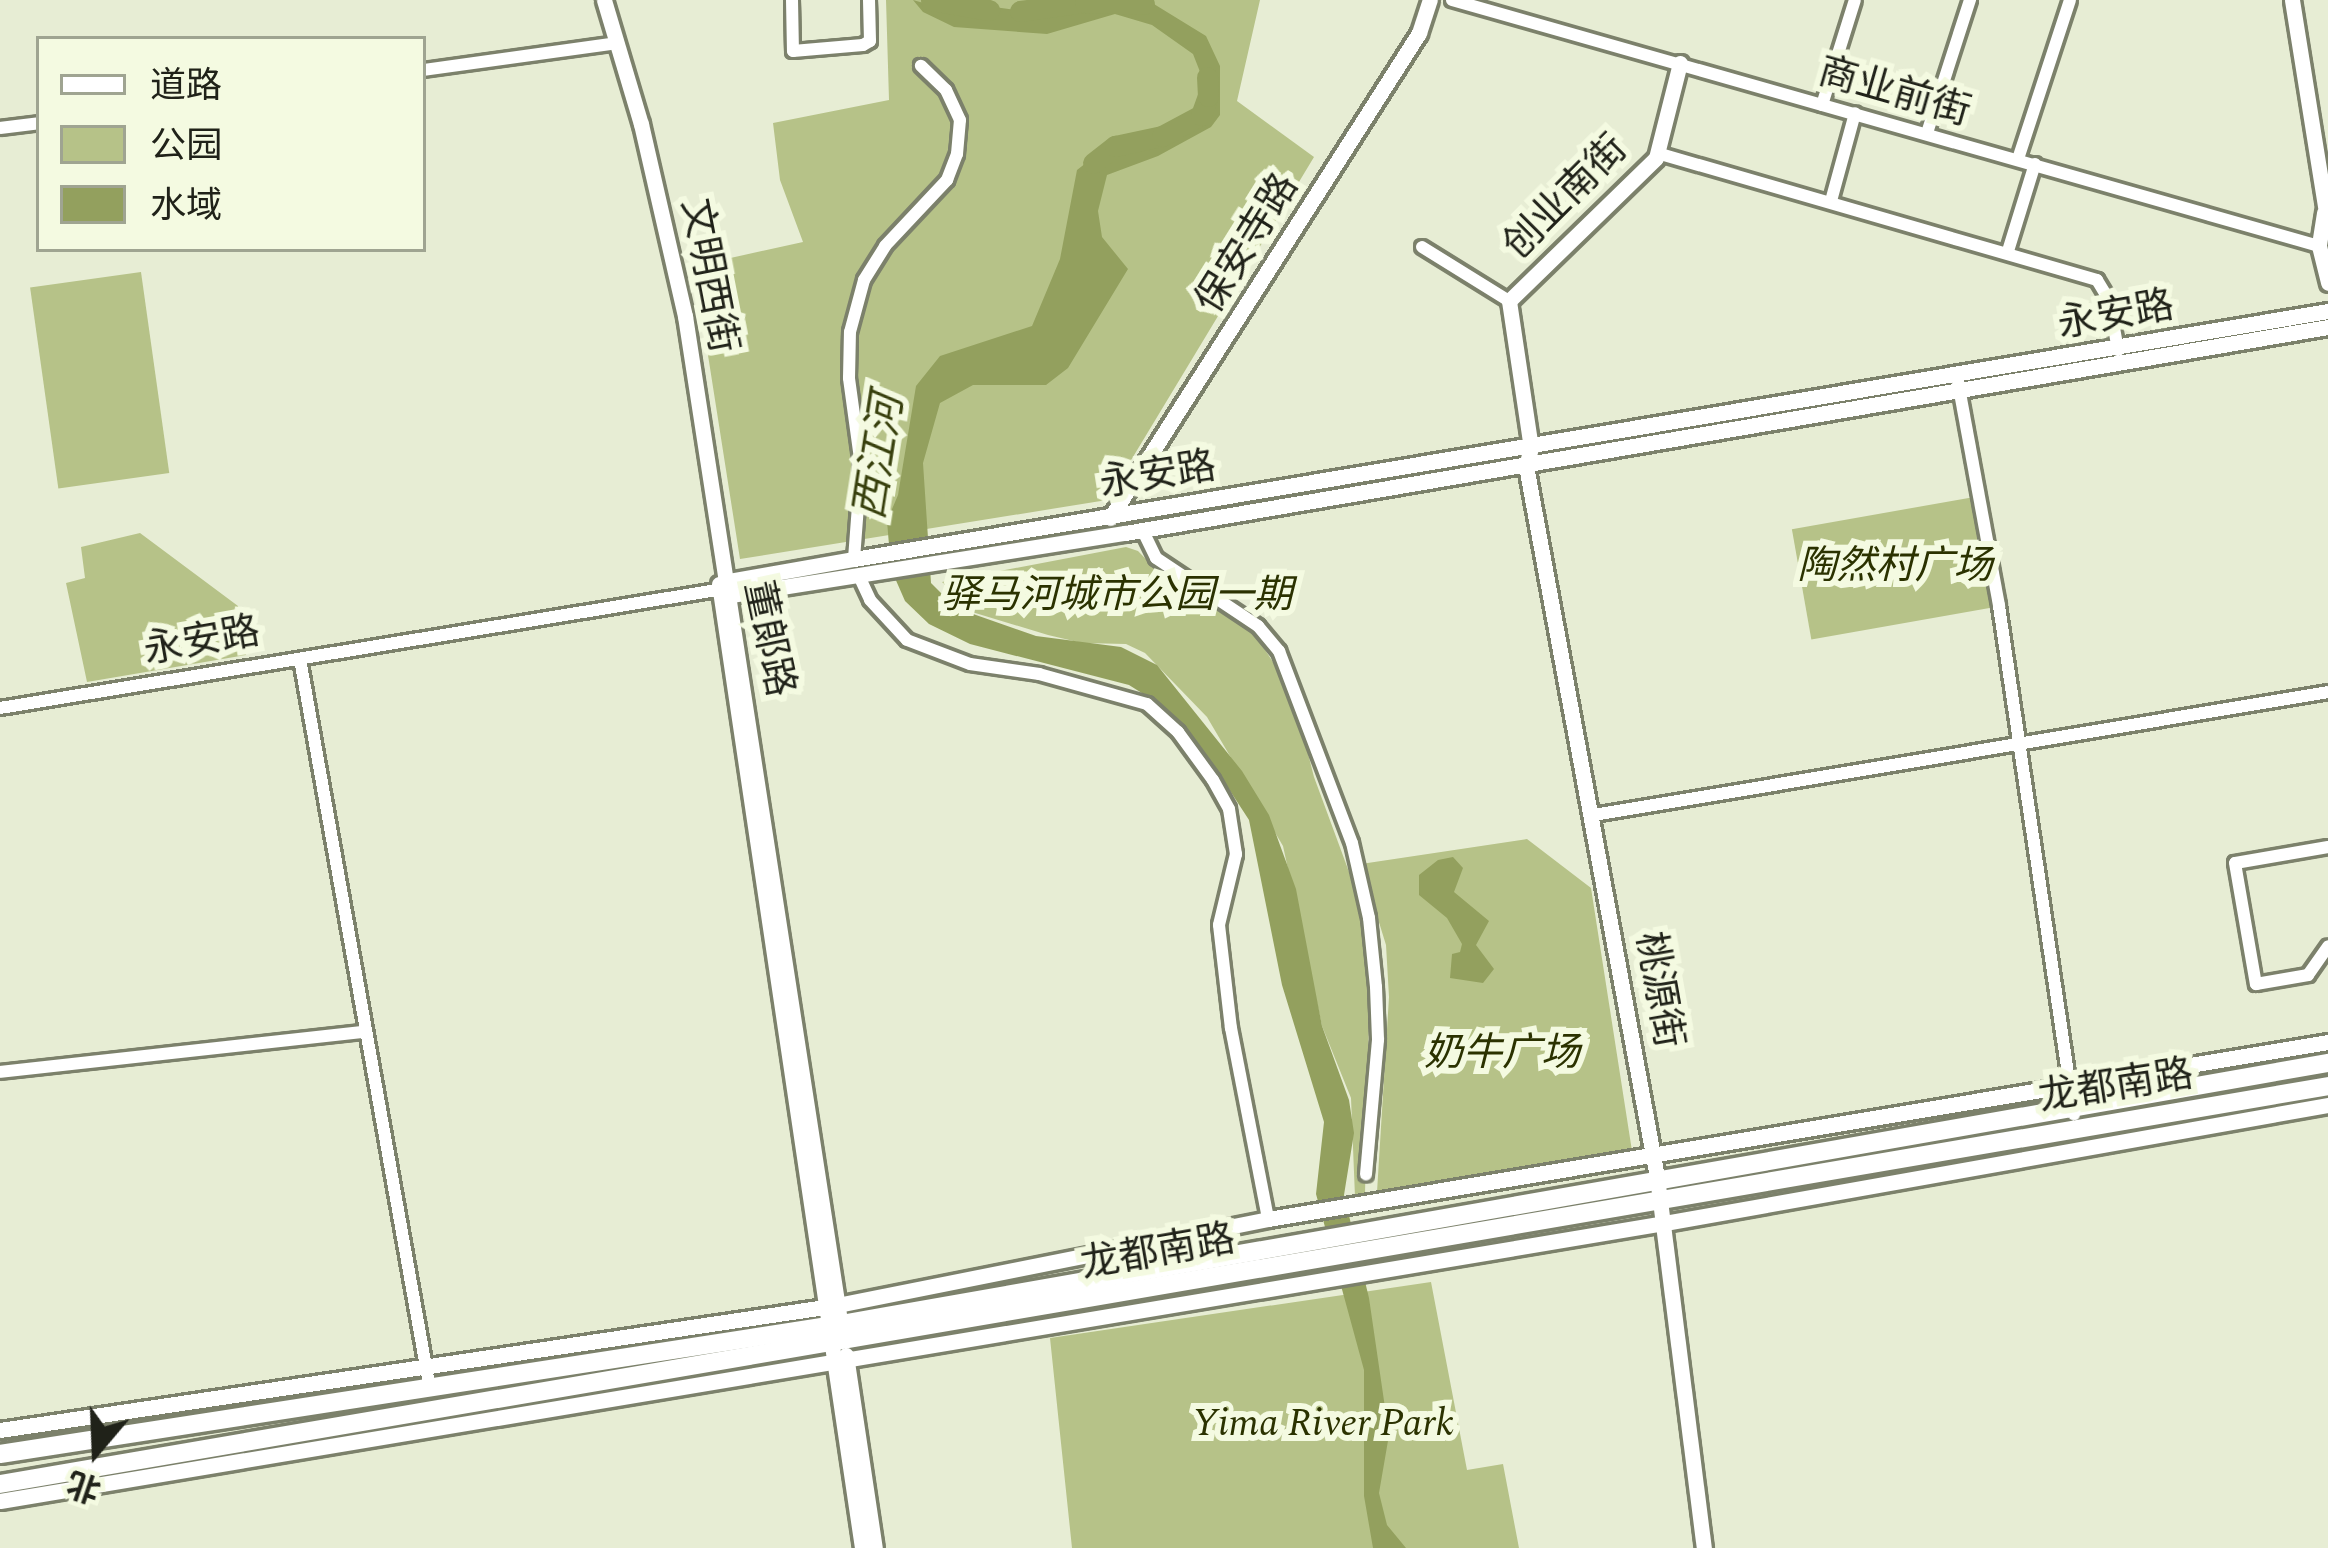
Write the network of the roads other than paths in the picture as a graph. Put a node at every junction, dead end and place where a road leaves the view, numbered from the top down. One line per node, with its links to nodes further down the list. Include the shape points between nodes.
1 (604, 0): 10 (street, 文明西街)
2 (791, 0): 3 (street, via 793,51 869,41)
3 (869, 0)
4 (1430, 0): 35 (street, 保安寺路, via 1419,33)
5 (1452, 0): 11 (street, 商业前街)
6 (1855, 0): 14 (street)
7 (1970, 0): 18 (street)
8 (2070, 0): 20 (street)
9 (2292, 0): 23 (street)
10 (617, 43): 13 (street); 41 (street, 文明西街, via 677,278)
11 (1680, 63): 14 (street, 商业前街); 19 (street, 创业南街)
12 (921, 66): 38 (street, via 946,90 960,120 958,154 864,280 850,332 861,466)
13 (426, 70)
14 (1822, 105): 15 (street, 商业前街)
15 (1855, 113): 18 (street, 商业前街); 22 (street)
16 (36, 123): 17 (street)
17 (0, 128)
18 (1927, 133): 20 (street, 商业前街)
19 (1657, 153): 22 (street); 28 (street, 创业南街)
20 (2018, 159): 21 (street, 商业前街)
21 (2035, 164): 24 (street, 商业前街); 26 (street)
22 (1831, 201): 26 (street)
23 (2326, 218): 24 (street)
24 (2319, 246): 27 (street)
25 (1422, 247): 28 (street)
26 (2008, 251): 31 (street, via 2097,280)
27 (2328, 283)
28 (1509, 301): 33 (street, 创业南街)
29 (2328, 311): 31 (street, 永安路)
30 (2328, 327): 32 (street)
31 (2118, 350): 32 (street, 永安路)
32 (1958, 385): 33 (street, 永安路); 34 (street); 45 (street)
33 (1531, 448): 34 (street, 桃源街); 35 (street, 永安路)
34 (1526, 466): 36 (street); 46 (street, 桃源街)
35 (1110, 518): 37 (street, 永安路)
36 (1142, 529): 37 (street); 58 (street, via 1156,558 1258,626 1279,651 1352,843 1376,987)
37 (950, 552): 39 (street, 永安路)
38 (854, 559): 39 (street, 永安路); 41 (street, 永安路)
39 (882, 563): 40 (street)
40 (859, 576): 41 (street); 61 (street, via 907,640 970,664 1147,704 1214,780 1229,809 1236,854 1219,925 1231,1028)
41 (725, 584): 42 (street, 永安路); 64 (street, 董郞路)
42 (300, 659): 44 (street, 永安路); 49 (street)
43 (2328, 692): 45 (street)
44 (0, 708)
45 (2015, 745): 46 (street); 54 (street)
46 (1594, 815): 57 (street, 桃源街)
47 (2328, 847): 48 (street, via 2235,862 2256,984 2308,975)
48 (2328, 946)
49 (363, 1033): 52 (street); 65 (street)
50 (2328, 1042): 54 (street)
51 (2328, 1063): 54 (main road, 龙都南路)
52 (0, 1072)
53 (2328, 1086): 56 (main road, 龙都南路)
54 (2072, 1096): 56 (street); 57 (street); 59 (main road, 龙都南路)
55 (2328, 1106): 62 (street)
56 (2075, 1127): 60 (main road, 龙都南路)
57 (1653, 1156): 59 (street, 桃源街); 61 (street)
58 (1366, 1174)
59 (1657, 1177): 60 (street, 桃源街); 63 (main road, 龙都南路)
60 (1656, 1198): 62 (street, 桃源街); 63 (main road, 龙都南路)
61 (1268, 1219): 64 (street)
62 (1659, 1224): 64 (street, via 1304,1282); 72 (street, 桃源街)
63 (1387, 1236): 64 (main road, 龙都南路)
64 (836, 1334): 65 (main road, 龙都南路); 68 (main road, 龙都南路); 69 (street); 70 (street, 董郞路); 71 (street, 董郞路)
65 (425, 1375): 66 (street); 67 (main road, 龙都南路)
66 (0, 1430)
67 (0, 1454)
68 (0, 1484)
69 (0, 1501)
70 (862, 1548)
71 (875, 1548)
72 (1704, 1548)

